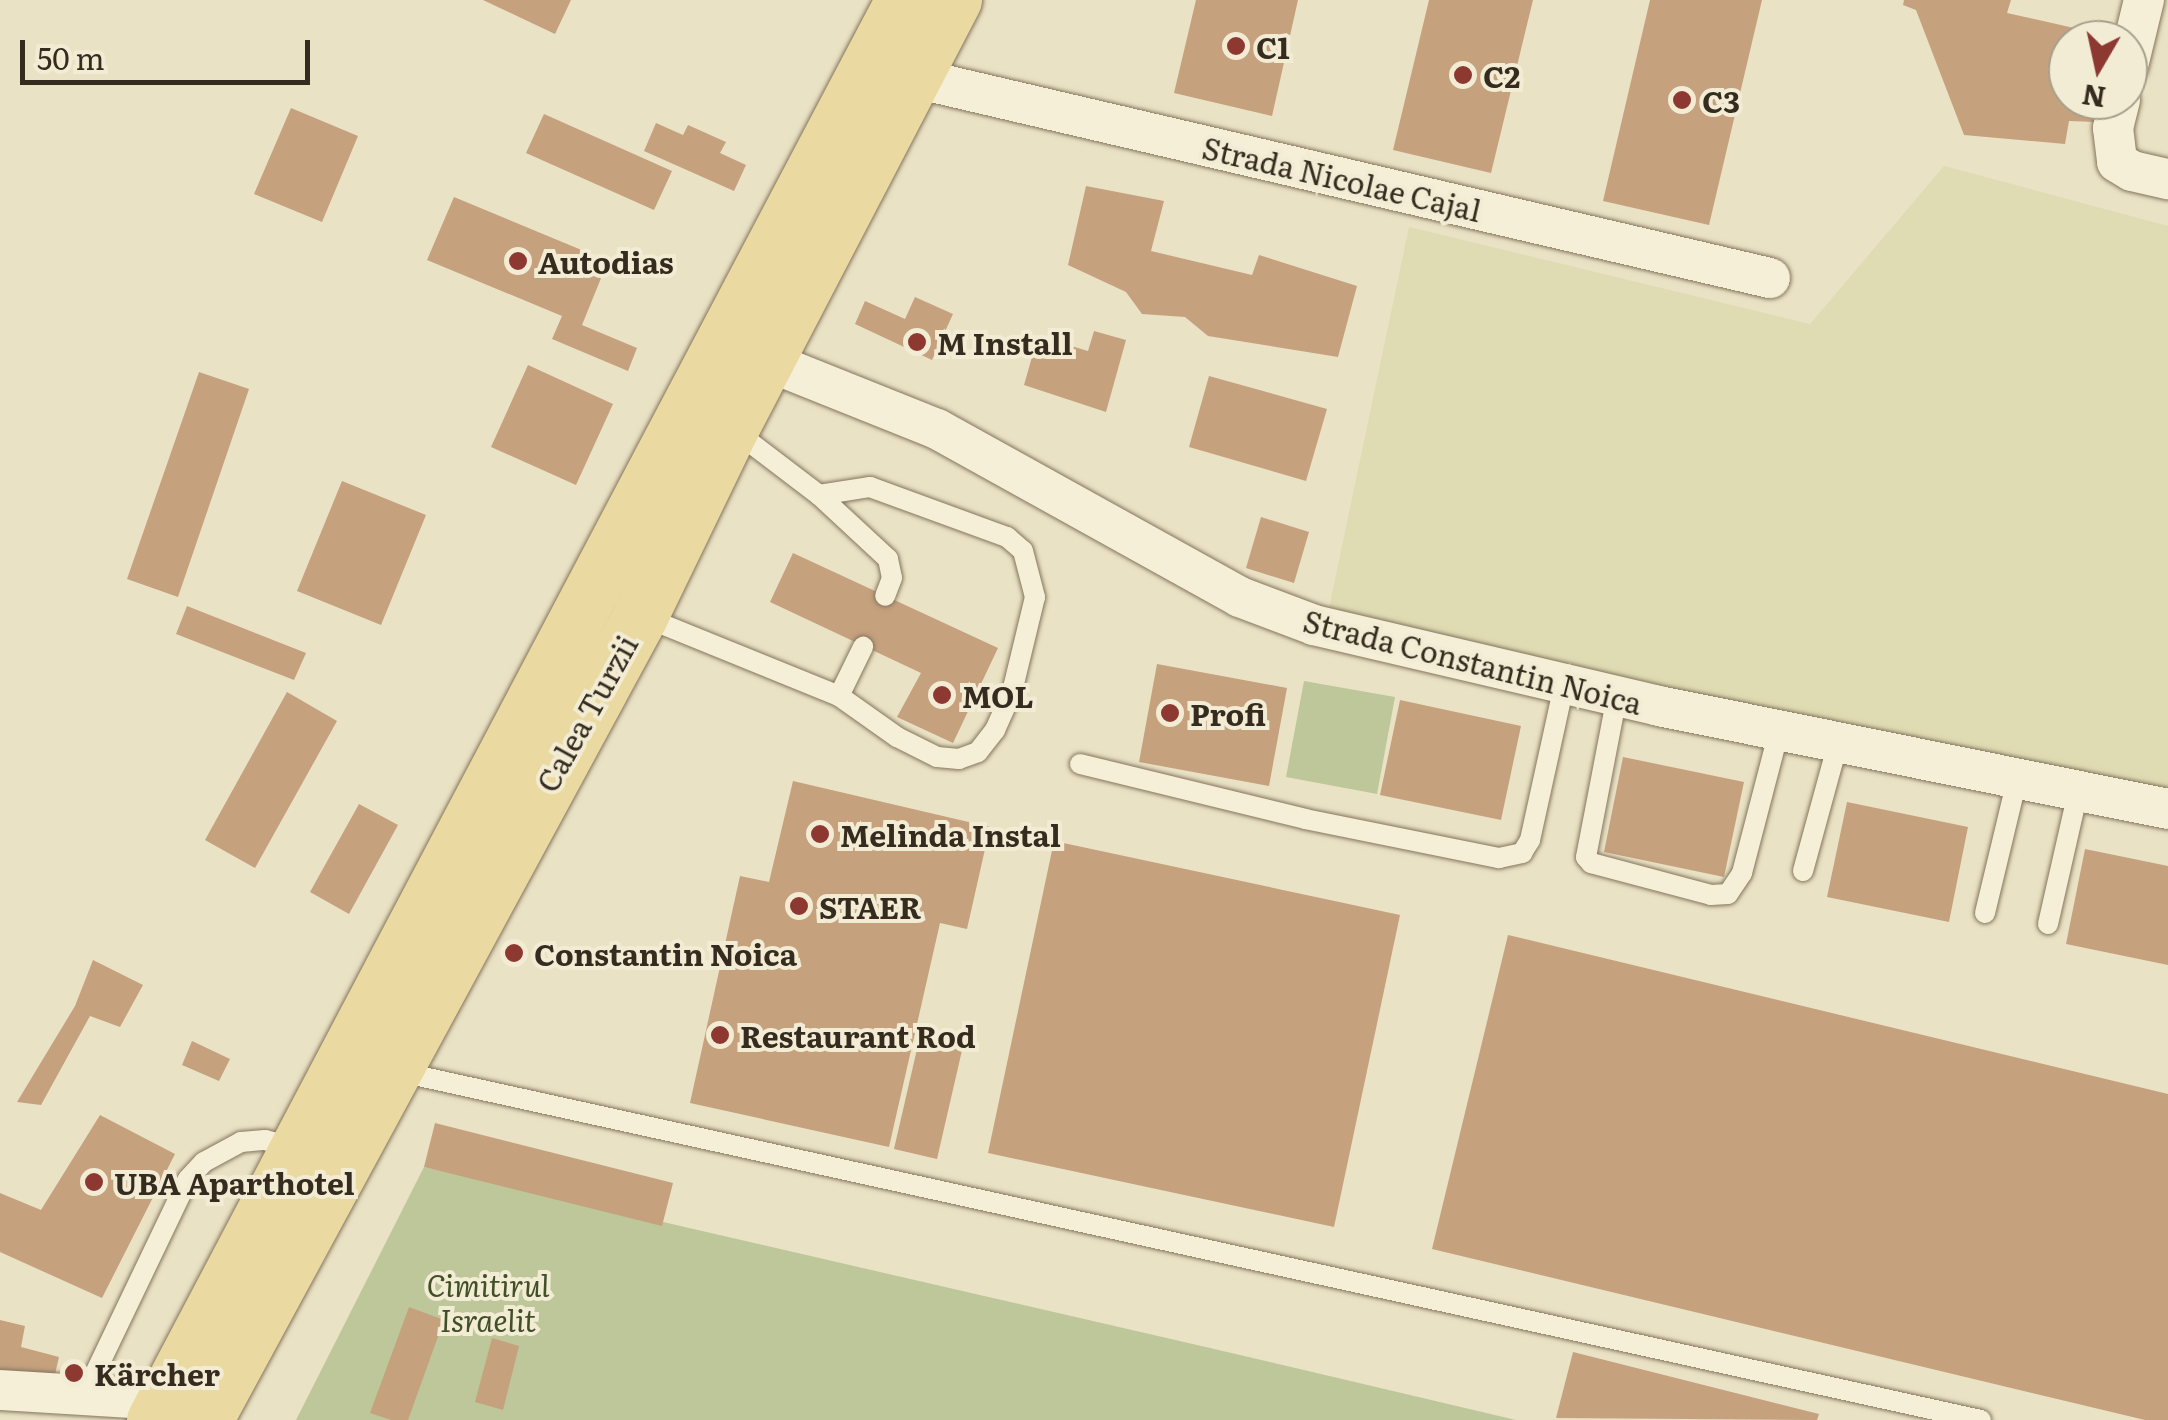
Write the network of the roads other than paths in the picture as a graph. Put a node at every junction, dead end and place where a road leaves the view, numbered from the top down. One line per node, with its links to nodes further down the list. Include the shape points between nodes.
1 (903, 0): 26 (main road, Calea Turzii)
2 (954, 0): 3 (main road, Calea Turzii)
3 (915, 78): 6 (street, Strada Nicolae Cajal); 7 (main road, Calea Turzii)
4 (2115, 120): 5 (street, via 2117,162)
5 (2168, 179)
6 (1770, 278)
7 (767, 361): 8 (main road, Calea Turzii); 13 (street, Strada Constantin Noica, via 937,429 1240,597 1314,626)
8 (731, 428): 9 (lane); 11 (main road, Calea Turzii)
9 (819, 495): 10 (lane, via 888,558 892,578); 14 (lane, via 870,487 1006,537 1023,551 1035,597 1012,692 978,752 937,757)
10 (885, 596)
11 (640, 616): 14 (lane); 25 (main road, Calea Turzii)
12 (863, 647): 14 (lane)
13 (1564, 684): 15 (street, Strada Constantin Noica); 18 (lane, via 1530,840 1522,853 1499,858)
14 (839, 696)
15 (1617, 696): 16 (street, Strada Constantin Noica); 16 (lane, via 1586,856 1591,863 1711,895 1728,894 1742,874)
16 (1779, 731): 17 (street, Strada Constantin Noica)
17 (1838, 743): 19 (street, Strada Constantin Noica); 22 (lane)
18 (1080, 764)
19 (2017, 780): 20 (street, Strada Constantin Noica); 23 (lane)
20 (2078, 792): 21 (street, Strada Constantin Noica); 24 (lane)
21 (2168, 809)
22 (1803, 871)
23 (1986, 913)
24 (2048, 924)
25 (392, 1070): 29 (main road, Calea Turzii); 30 (lane)
26 (299, 1149): 28 (lane, via 241,1142 188,1179); 29 (main road, Calea Turzii)
27 (0, 1390): 28 (street)
28 (86, 1392): 29 (street)
29 (175, 1413)
30 (1980, 1420)

